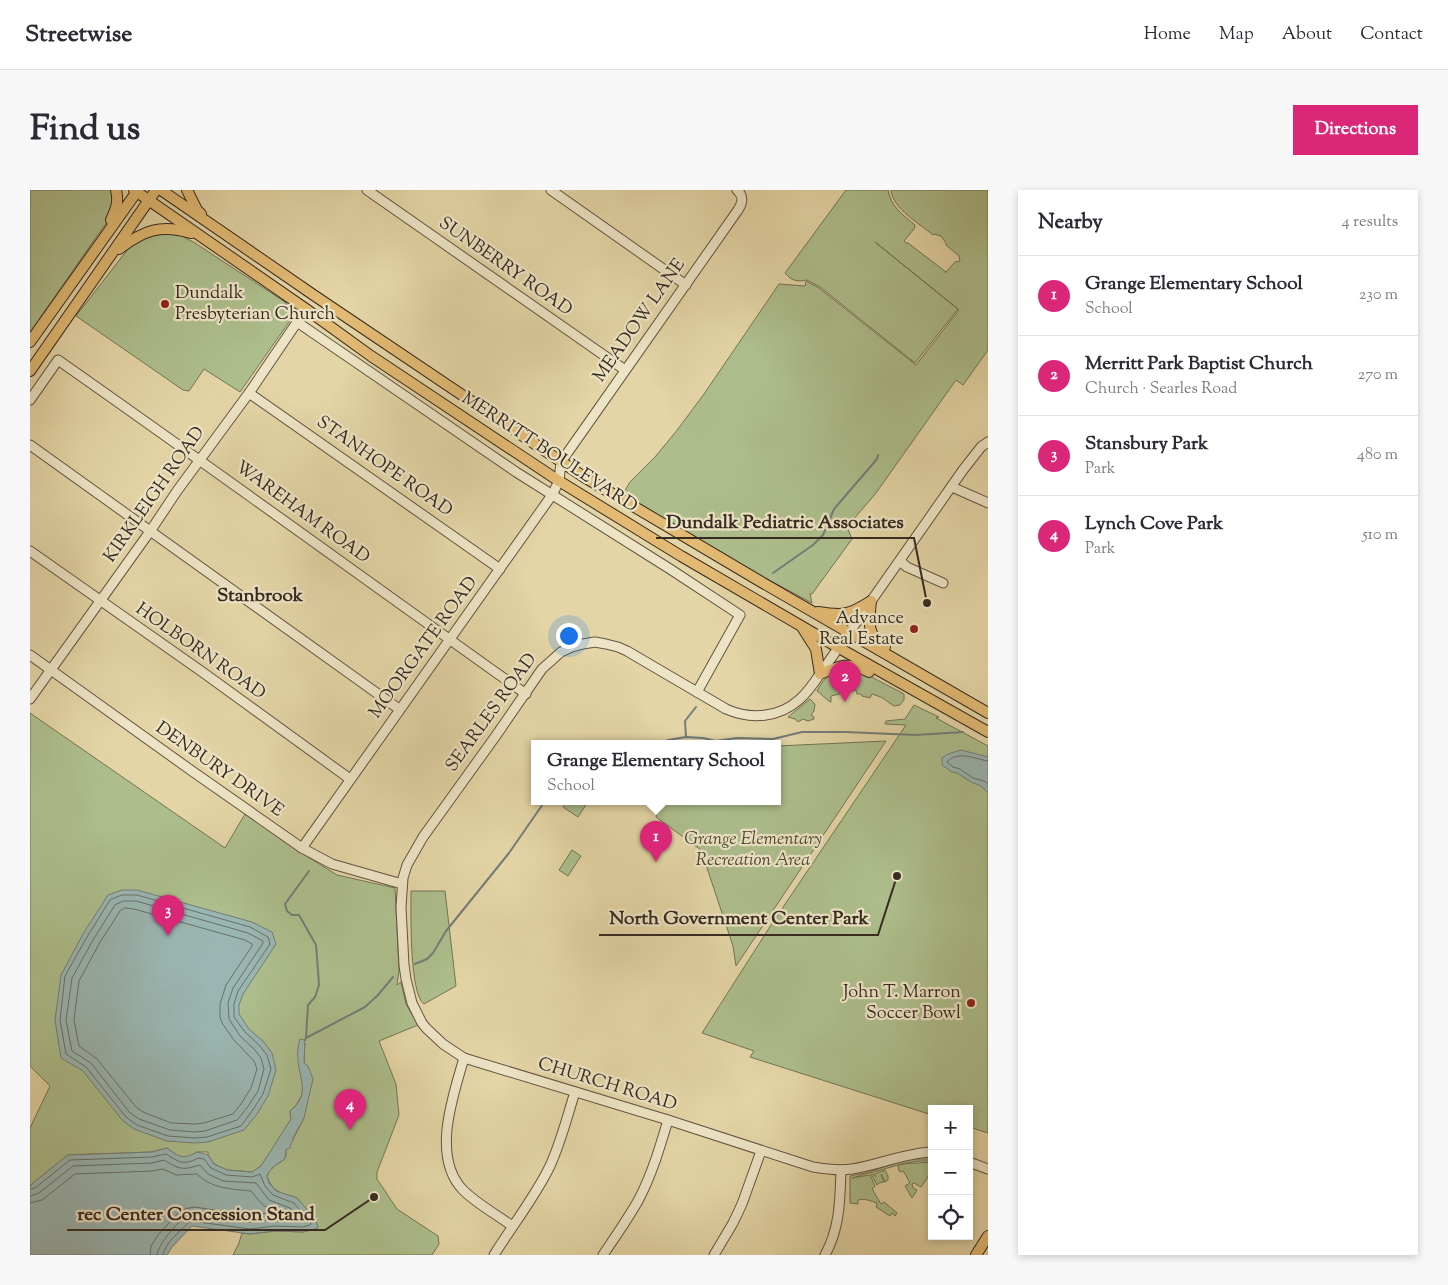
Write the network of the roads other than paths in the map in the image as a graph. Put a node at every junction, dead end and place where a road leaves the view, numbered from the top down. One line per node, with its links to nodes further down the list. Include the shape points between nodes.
1 (116, 190): 12 (main road, via 117,205)
2 (156, 190): 9 (main road)
3 (161, 190): 10 (main road, MERRITT BOULEVARD)
4 (187, 190): 10 (main road, via 197,210)
5 (367, 190): 20 (street, SUNBERRY ROAD)
6 (551, 190): 14 (street)
7 (136, 191): 9 (main road, MERRITT BOULEVARD); 12 (main road)
8 (739, 194): 14 (street, MEADOW LANE, via 742,202 738,210)
9 (149, 201): 11 (main road, MERRITT BOULEVARD); 13 (main road)
10 (210, 224): 27 (main road, MERRITT BOULEVARD)
11 (198, 235): 13 (main road, via 174,229 150,230); 15 (main road, MERRITT BOULEVARD)
12 (102, 242): 18 (main road)
13 (110, 256): 16 (main road)
14 (686, 285): 20 (street, MEADOW LANE)
15 (306, 309): 17 (street, KIRKLEIGH ROAD); 28 (main road, MERRITT BOULEVARD)
16 (71, 312): 19 (main road); 21 (main road)
17 (297, 322): 22 (street, KIRKLEIGH ROAD); 30 (street, MERRITT BOULEVARD)
18 (30, 342)
19 (30, 360)
20 (625, 370): 27 (street, MEADOW LANE)
21 (30, 371)
22 (249, 393): 26 (street, KIRKLEIGH ROAD); 35 (street, STANHOPE ROAD)
23 (30, 400): 26 (street, WAREHAM ROAD, via 58,360)
24 (988, 442): 29 (street, SEARLES ROAD)
25 (30, 445): 32 (street)
26 (199, 459): 32 (street, KIRKLEIGH ROAD); 42 (street, WAREHAM ROAD)
27 (561, 462): 28 (street, MOORGATE ROAD); 39 (main road, MERRITT BOULEVARD)
28 (559, 481): 30 (street, MOORGATE ROAD); 40 (main road, MERRITT BOULEVARD)
29 (952, 487): 31 (street); 34 (street, SEARLES ROAD)
30 (552, 495): 35 (street, MOORGATE ROAD); 48 (street, MERRITT BOULEVARD, via 740,615)
31 (988, 503)
32 (151, 530): 37 (street, KIRKLEIGH ROAD); 52 (street)
33 (30, 551): 37 (street, HOLBORN ROAD)
34 (900, 561): 36 (street); 38 (street, SEARLES ROAD)
35 (500, 569): 42 (street, MOORGATE ROAD)
36 (943, 583)
37 (100, 601): 45 (street, KIRKLEIGH ROAD); 55 (street, HOLBORN ROAD)
38 (871, 601): 39 (main road, via 851,613 840,615); 41 (street, SEARLES ROAD); 49 (main road, via 869,621 875,639 931,674)
39 (810, 610): 41 (main road, MERRITT BOULEVARD)
40 (800, 625): 43 (main road, MERRITT BOULEVARD); 46 (main road, via 816,649)
41 (850, 632): 43 (street, SEARLES ROAD); 49 (main road, MERRITT BOULEVARD)
42 (450, 639): 50 (street, WAREHAM ROAD); 52 (street, MOORGATE ROAD)
43 (839, 648): 46 (street, SEARLES ROAD); 47 (main road, MERRITT BOULEVARD)
44 (30, 655): 45 (street, DENBURY DRIVE)
45 (51, 670): 51 (street, KIRKLEIGH ROAD); 56 (street, DENBURY DRIVE)
46 (820, 674): 47 (main road, via 846,665 857,666 888,682); 48 (street, SEARLES ROAD, via 793,704 766,715 735,713)
47 (900, 682): 54 (main road, MERRITT BOULEVARD)
48 (697, 692): 50 (street, SEARLES ROAD, via 618,647 595,642 561,652 542,670)
49 (949, 692): 53 (main road, MERRITT BOULEVARD)
50 (526, 694): 57 (street, SEARLES ROAD, via 423,837)
51 (30, 700)
52 (399, 709): 55 (street, MOORGATE ROAD)
53 (988, 713)
54 (988, 732)
55 (350, 780): 56 (street, MOORGATE ROAD)
56 (302, 848): 57 (street, DENBURY DRIVE, via 332,864)
57 (402, 884): 58 (street, CHURCH ROAD, via 404,965 412,1003 424,1026)
58 (464, 1058): 59 (street, CHURCH ROAD); 66 (street, via 448,1127 448,1161 462,1189)
59 (575, 1092): 60 (street, CHURCH ROAD); 66 (street, via 550,1167)
60 (668, 1120): 61 (street, CHURCH ROAD); 69 (street, via 643,1191)
61 (762, 1151): 65 (street, CHURCH ROAD, via 812,1167); 70 (street, via 742,1204)
62 (928, 1152): 65 (street, CHURCH ROAD)
63 (973, 1163): 64 (street)
64 (988, 1169)
65 (841, 1170): 71 (street, via 839,1213)
66 (512, 1226): 68 (street)
67 (988, 1236): 72 (main road)
68 (494, 1255)
69 (604, 1255)
70 (714, 1255)
71 (825, 1255)
72 (976, 1255)

